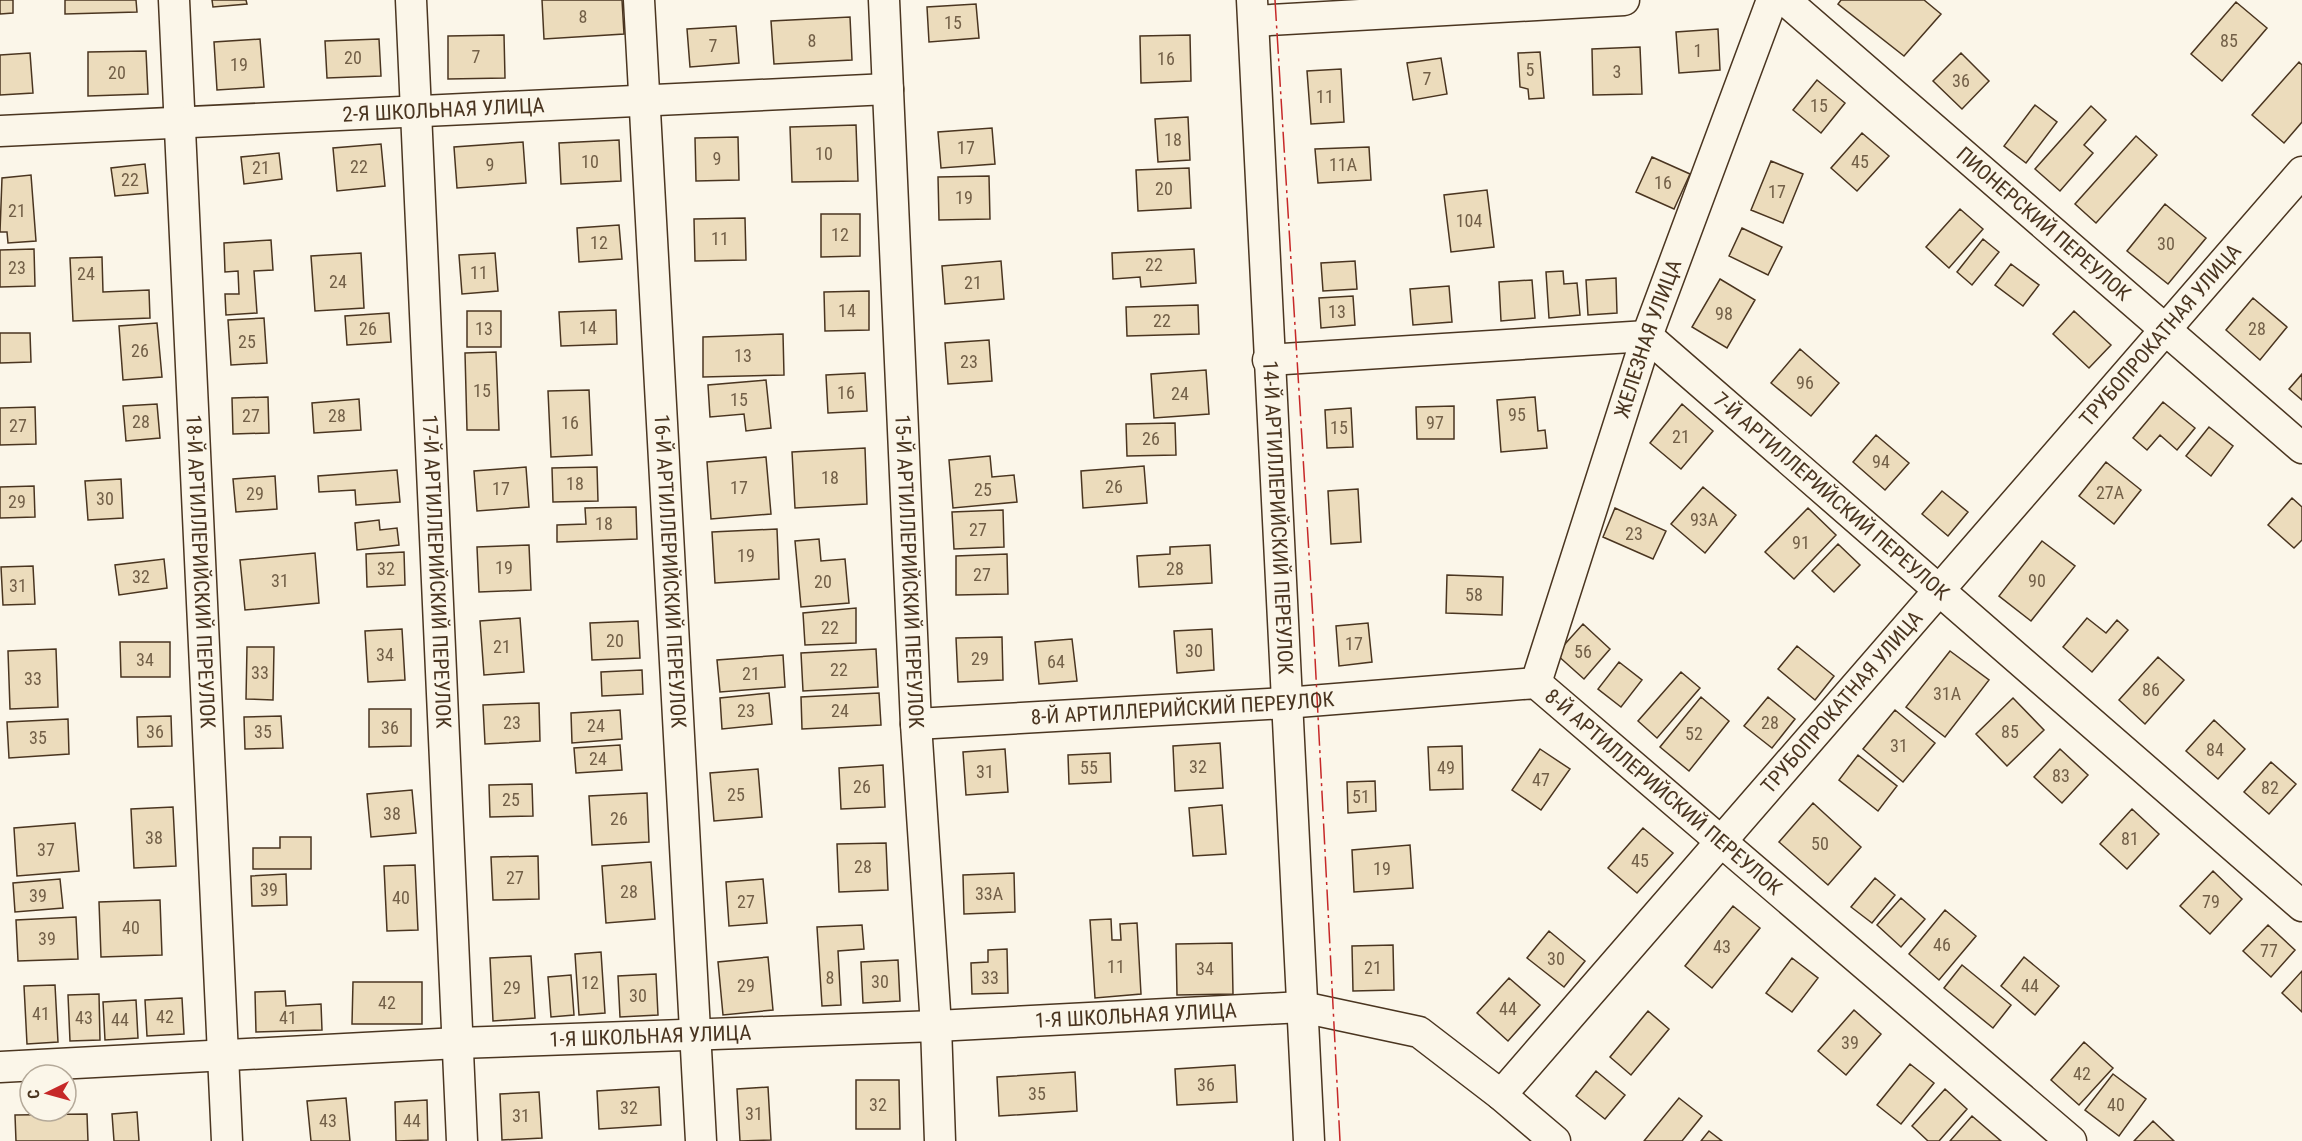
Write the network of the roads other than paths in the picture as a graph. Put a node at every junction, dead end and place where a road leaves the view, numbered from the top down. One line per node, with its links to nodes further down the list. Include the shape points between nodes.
1 (174, 0): 12 (street, 18-Й АРТИЛЛЕРИЙСКИЙ ПЕРЕУЛОК)
2 (411, 0): 11 (street, 17-Й АРТИЛЛЕРИЙСКИЙ ПЕРЕУЛОК)
3 (639, 0): 10 (street, 16-Й АРТИЛЛЕРИЙСКИЙ ПЕРЕУЛОК)
4 (884, 0): 9 (street, 15-Й АРТИЛЛЕРИЙСКИЙ ПЕРЕУЛОК)
5 (1624, 0): 8 (street)
6 (1772, 0): 16 (street, ЖЕЛЕЗНАЯ УЛИЦА)
7 (1785, 0): 15 (street, ПИОНЕРСКИЙ ПЕРЕУЛОК)
8 (1253, 11): 17 (street, 14-Й АРТИЛЛЕРИЙСКИЙ ПЕРЕУЛОК)
9 (888, 89): 10 (street, 2-Я ШКОЛЬНАЯ УЛИЦА); 22 (street, 15-Й АРТИЛЛЕРИЙСКИЙ ПЕРЕУЛОК)
10 (644, 101): 11 (street, 2-Я ШКОЛЬНАЯ УЛИЦА); 27 (street, 16-Й АРТИЛЛЕРИЙСКИЙ ПЕРЕУЛОК)
11 (415, 112): 12 (street, 2-Я ШКОЛЬНАЯ УЛИЦА); 28 (street, 17-Й АРТИЛЛЕРИЙСКИЙ ПЕРЕУЛОК)
12 (179, 123): 13 (street, 2-Я ШКОЛЬНАЯ УЛИЦА); 29 (street, 18-Й АРТИЛЛЕРИЙСКИЙ ПЕРЕУЛОК)
13 (0, 131)
14 (2302, 172): 15 (street, ТРУБОПРОКАТНАЯ УЛИЦА)
15 (2166, 329): 18 (street, ПИОНЕРСКИЙ ПЕРЕУЛОК); 19 (street, ТРУБОПРОКАТНАЯ УЛИЦА)
16 (1647, 336): 17 (street); 19 (street, 7-Й АРТИЛЛЕРИЙСКИЙ ПЕРЕУЛОК); 20 (street, ЖЕЛЕЗНАЯ УЛИЦА)
17 (1268, 360): 21 (street, 14-Й АРТИЛЛЕРИЙСКИЙ ПЕРЕУЛОК)
18 (2302, 448)
19 (1939, 590): 23 (street, ТРУБОПРОКАТНАЯ УЛИЦА); 24 (street, 7-Й АРТИЛЛЕРИЙСКИЙ ПЕРЕУЛОК)
20 (1536, 683): 21 (street, 8-Й АРТИЛЛЕРИЙСКИЙ ПЕРЕУЛОК); 23 (street, 8-Й АРТИЛЛЕРИЙСКИЙ ПЕРЕУЛОК)
21 (1286, 703): 22 (street, 8-Й АРТИЛЛЕРИЙСКИЙ ПЕРЕУЛОК); 25 (street, 14-Й АРТИЛЛЕРИЙСКИЙ ПЕРЕУЛОК)
22 (916, 724): 26 (street, 15-Й АРТИЛЛЕРИЙСКИЙ ПЕРЕУЛОК)
23 (1721, 842): 31 (street, ТРУБОПРОКАТНАЯ УЛИЦА); 38 (street, 8-Й АРТИЛЛЕРИЙСКИЙ ПЕРЕУЛОК)
24 (2302, 906)
25 (1302, 1007): 26 (street, 1-Я ШКОЛЬНАЯ УЛИЦА); 31 (street, 1-Я ШКОЛЬНАЯ УЛИЦА, via 1419,1032); 36 (street, 14-Й АРТИЛЛЕРИЙСКИЙ ПЕРЕУЛОК)
26 (936, 1026): 27 (street, 1-Я ШКОЛЬНАЯ УЛИЦА); 35 (street, 15-Й АРТИЛЛЕРИЙСКИЙ ПЕРЕУЛОК)
27 (697, 1035): 28 (street, 1-Я ШКОЛЬНАЯ УЛИЦА); 34 (street, 16-Й АРТИЛЛЕРИЙСКИЙ ПЕРЕУЛОК)
28 (458, 1043): 29 (street, 1-Я ШКОЛЬНАЯ УЛИЦА); 33 (street, 17-Й АРТИЛЛЕРИЙСКИЙ ПЕРЕУЛОК)
29 (223, 1054): 30 (street, 1-Я ШКОЛЬНАЯ УЛИЦА); 32 (street, 18-Й АРТИЛЛЕРИЙСКИЙ ПЕРЕУЛОК)
30 (0, 1067)
31 (1501, 1095): 37 (street, 1-Я ШКОЛЬНАЯ УЛИЦА)
32 (227, 1141)
33 (462, 1141)
34 (701, 1141)
35 (940, 1141)
36 (1309, 1141)
37 (1555, 1141)
38 (2072, 1141)

